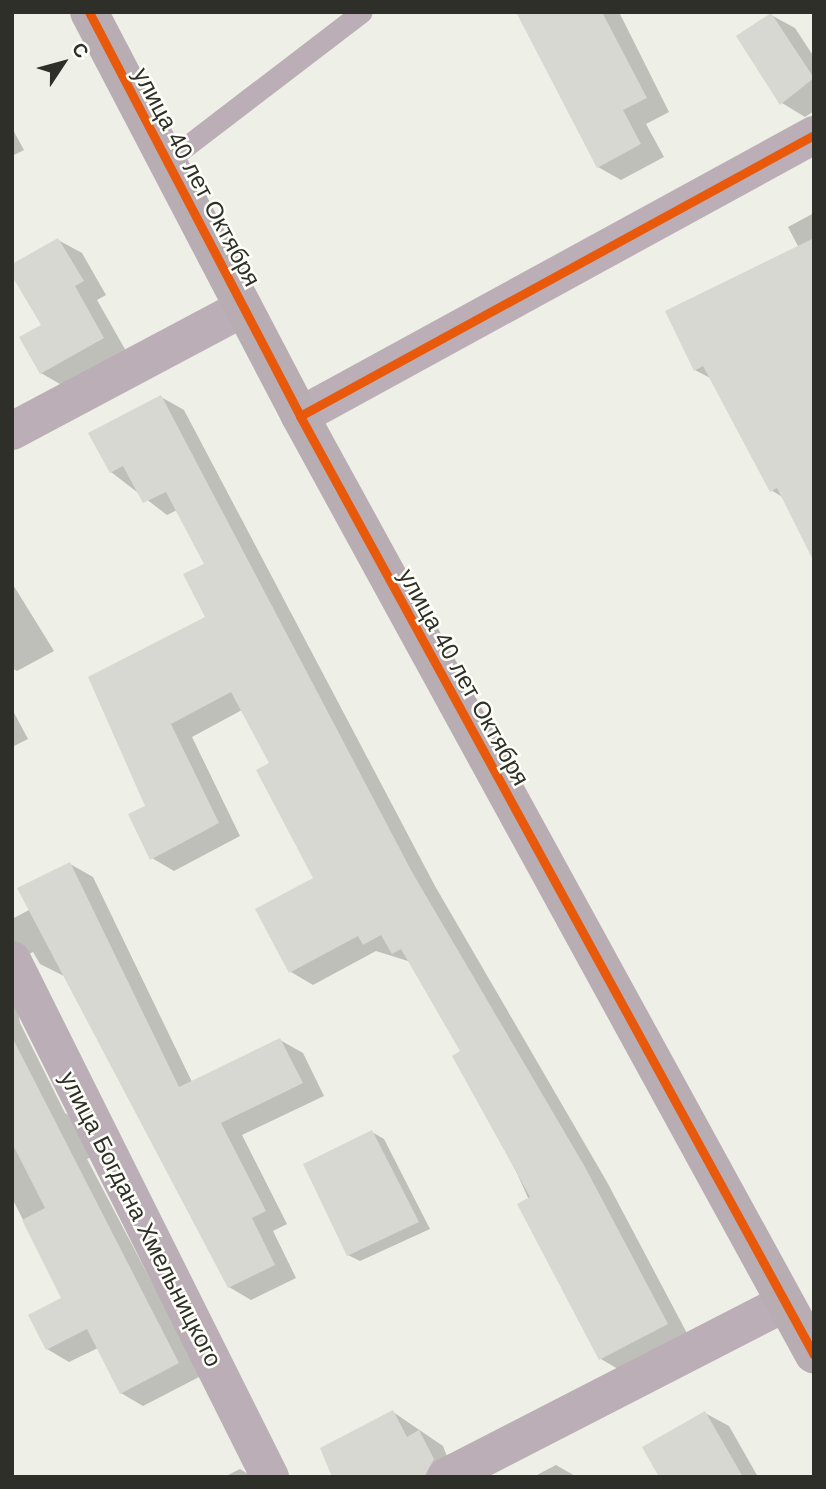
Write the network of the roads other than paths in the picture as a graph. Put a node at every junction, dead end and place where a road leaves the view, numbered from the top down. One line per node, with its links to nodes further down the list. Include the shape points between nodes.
1 (89, 12): 4 (street, улица 40 лет Октября)
2 (362, 12): 4 (lane)
3 (814, 135): 6 (street)
4 (167, 161): 5 (street, улица 40 лет Октября)
5 (243, 307): 6 (street, улица 40 лет Октября); 7 (street)
6 (300, 415): 9 (street, улица 40 лет Октября)
7 (12, 431)
8 (12, 960): 11 (street, улица Богдана Хмельницкого)
9 (784, 1303): 10 (street, улица 40 лет Октября); 12 (street)
10 (814, 1355)
11 (270, 1477)
12 (446, 1477)

